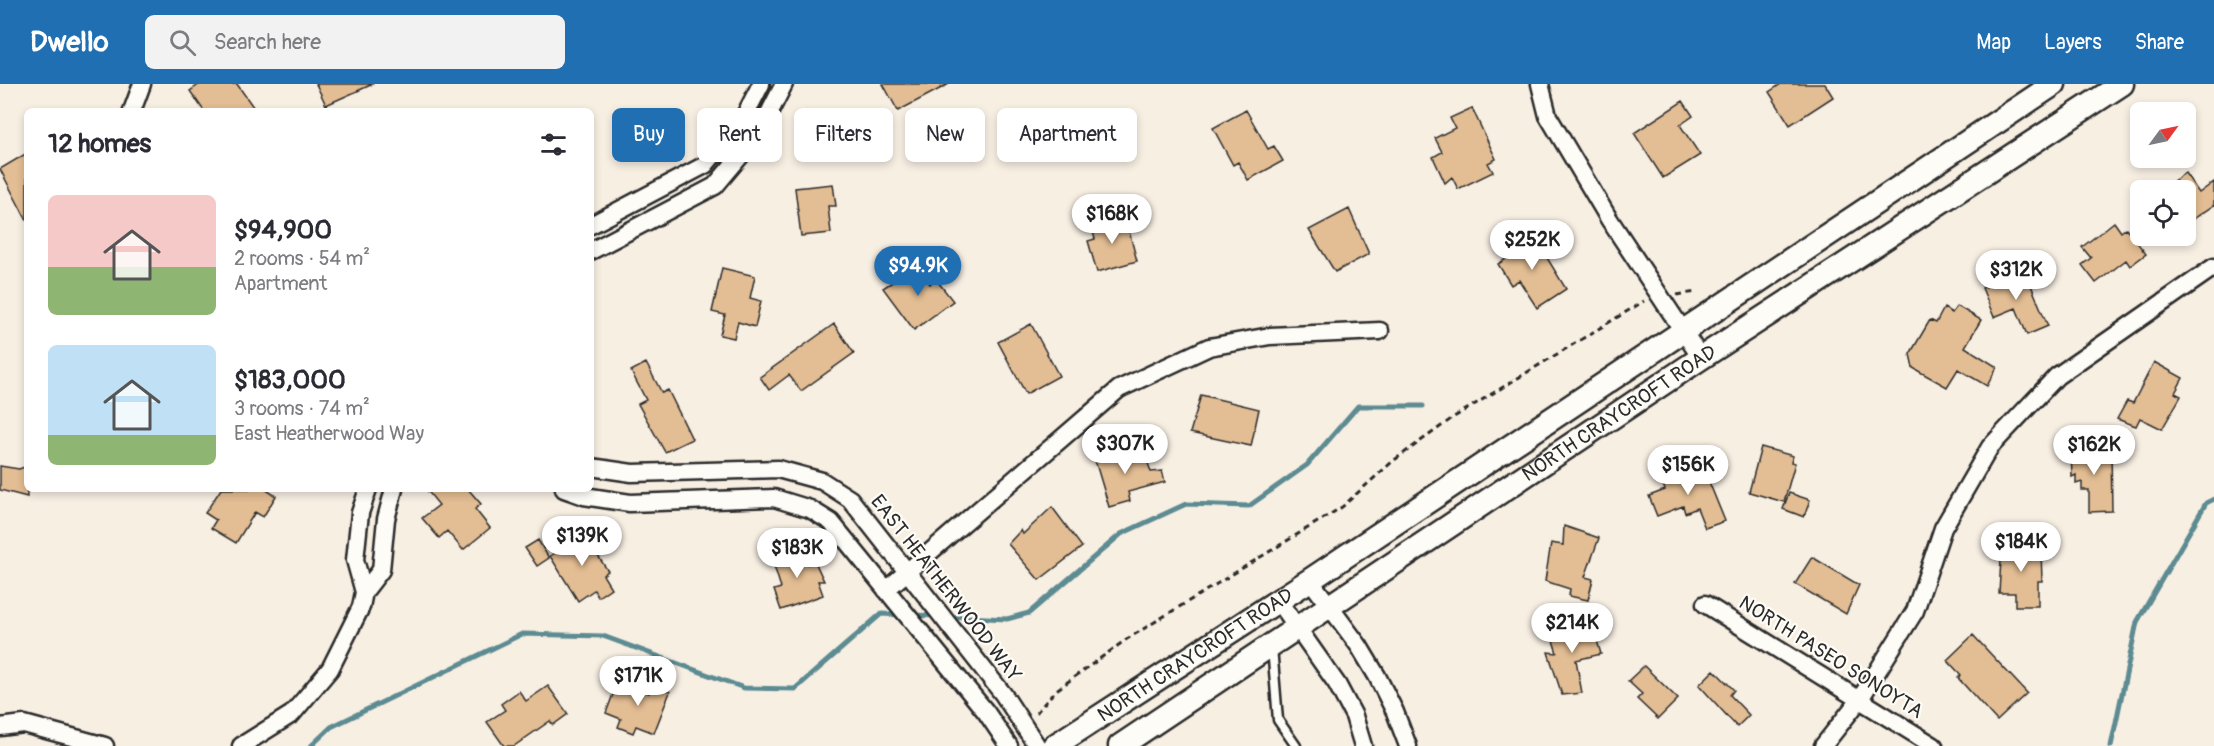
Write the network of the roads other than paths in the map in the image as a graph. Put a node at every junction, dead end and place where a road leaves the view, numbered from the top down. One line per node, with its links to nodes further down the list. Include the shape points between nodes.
1 (142, 84): 7 (street)
2 (761, 84): 8 (street, via 742,122 705,165)
3 (784, 84): 9 (street, via 758,135 715,186)
4 (1540, 84): 11 (street, via 1548,116 1609,219)
5 (2054, 84): 11 (main road, NORTH CRAYCROFT ROAD)
6 (2122, 84): 13 (main road, NORTH CRAYCROFT ROAD)
7 (133, 108)
8 (594, 223)
9 (594, 249)
10 (2214, 267): 27 (street, via 2057,376 1990,447 1943,528 1915,611)
11 (1684, 330): 13 (street); 19 (main road, NORTH CRAYCROFT ROAD)
12 (1380, 331): 18 (street, via 1270,336 1209,347 1119,389)
13 (1701, 358): 24 (main road, NORTH CRAYCROFT ROAD)
14 (594, 467): 18 (street, EAST HEATHERWOOD WAY, via 632,473 778,468 822,482 850,499)
15 (367, 492): 21 (street, via 360,513 355,560)
16 (393, 492): 21 (street, via 381,570)
17 (573, 492): 20 (street, via 630,503 774,498 810,509 831,522)
18 (907, 571): 20 (street); 32 (street, EAST HEATHERWOOD WAY, via 1003,694)
19 (1310, 580): 22 (main road, NORTH CRAYCROFT ROAD); 24 (street)
20 (886, 590): 31 (street, via 986,711)
21 (364, 592): 30 (street, via 330,669 292,714)
22 (1278, 600): 25 (street); 33 (main road, NORTH CRAYCROFT ROAD)
23 (1705, 604): 27 (street, NORTH PASEO SONOYTA)
24 (1328, 608): 25 (main road, NORTH CRAYCROFT ROAD); 37 (street, via 1377,676)
25 (1297, 628): 26 (main road, NORTH CRAYCROFT ROAD); 36 (street, via 1337,684 1354,716)
26 (1272, 645): 34 (main road, NORTH CRAYCROFT ROAD); 35 (lane, via 1278,720)
27 (1860, 699): 38 (street); 39 (street, NORTH PASEO SONOYTA)
28 (0, 727): 29 (street, via 24,724)
29 (105, 746)
30 (241, 746)
31 (1008, 746)
32 (1037, 746)
33 (1054, 746)
34 (1120, 746)
35 (1296, 746)
36 (1363, 746)
37 (1408, 746)
38 (1823, 746)
39 (1934, 746)

